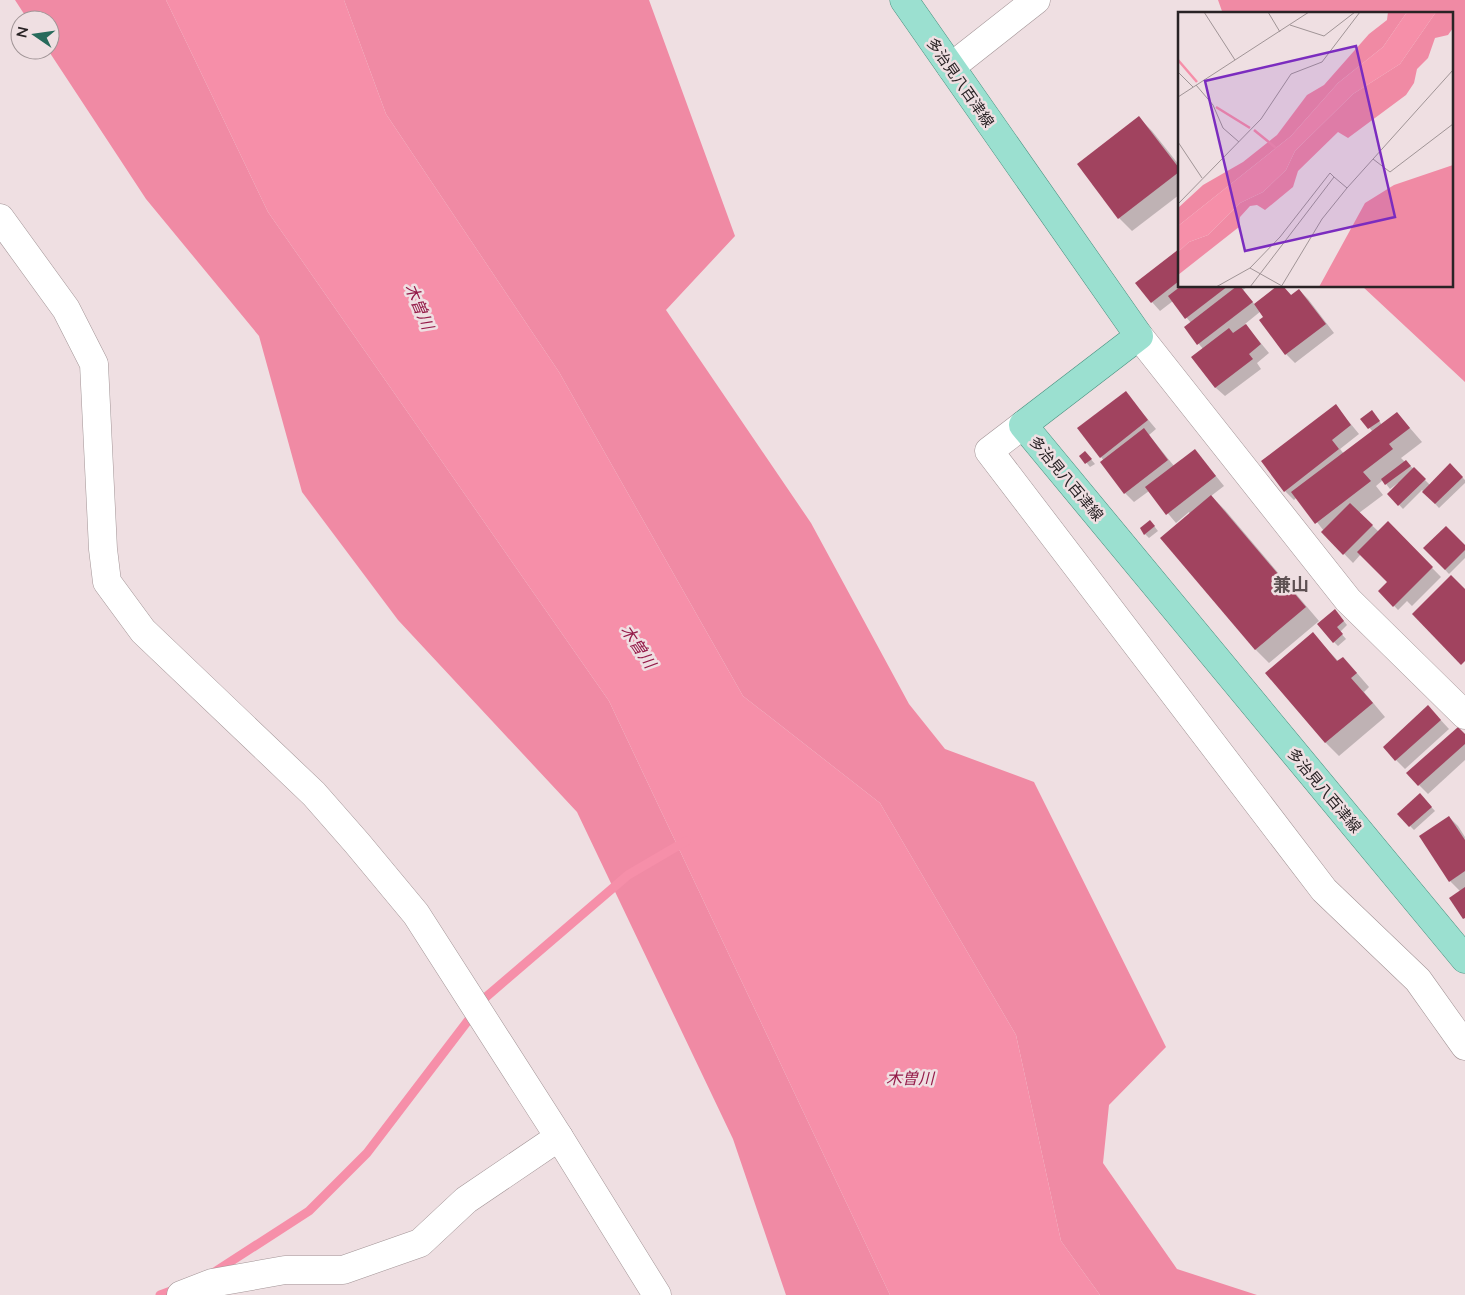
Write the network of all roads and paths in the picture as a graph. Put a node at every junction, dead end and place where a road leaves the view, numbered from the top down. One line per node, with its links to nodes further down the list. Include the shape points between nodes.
1 (904, 0): 3 (main road, 多治見八百津線)
2 (1036, 0): 3 (street)
3 (951, 67): 5 (main road, 多治見八百津線)
4 (0, 218): 10 (street, via 66,309 94,364 107,582 143,632 314,794 410,907)
5 (1139, 336): 6 (main road, 多治見八百津線); 7 (street, via 1348,600)
6 (1023, 425): 8 (main road, 多治見八百津線); 9 (street, via 989,450 1324,890 1418,980)
7 (1465, 714)
8 (1465, 959)
9 (1465, 1046)
10 (559, 1137): 11 (street, via 466,1200 420,1243 344,1270 285,1270 212,1283); 12 (street)
11 (181, 1295)
12 (657, 1295)

